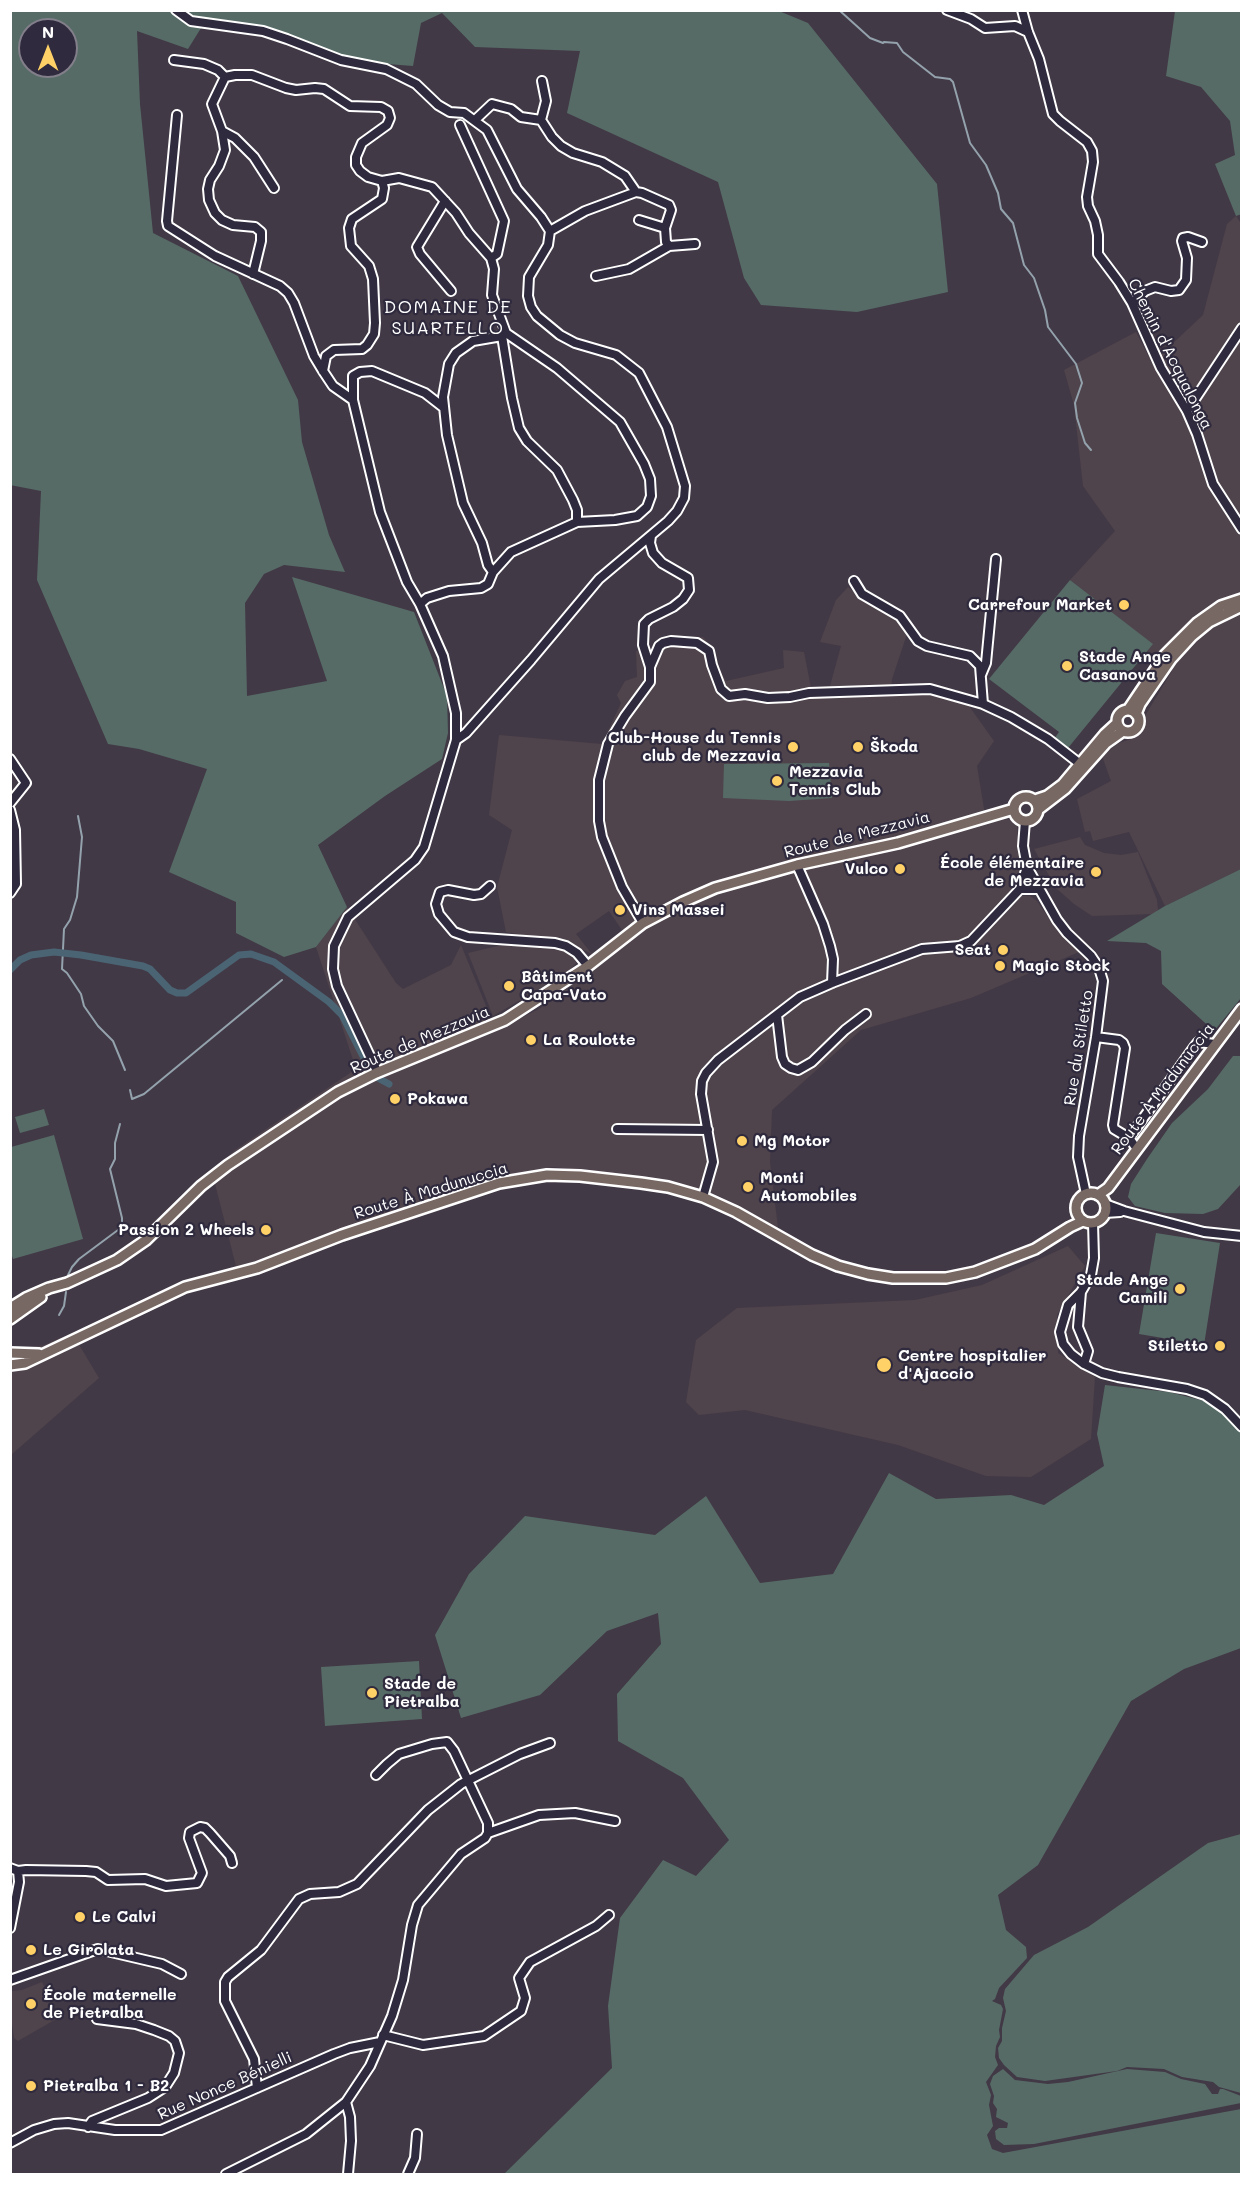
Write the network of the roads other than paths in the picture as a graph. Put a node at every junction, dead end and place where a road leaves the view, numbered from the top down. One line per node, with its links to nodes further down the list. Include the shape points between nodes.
1 (176, 10): 9 (street, via 191,21 263,32 341,60 377,66 420,87 444,109)
2 (947, 10): 4 (street, via 986,28 1014,26)
3 (1022, 10): 4 (street)
4 (1028, 32): 27 (street, Chemin d'Acqualonga, via 1053,114 1087,142 1092,151 1087,197 1098,234 1098,254)
5 (174, 60): 6 (street, via 204,64)
6 (225, 77): 12 (street, via 212,104); 13 (street, via 252,75 296,90 324,89 350,106 388,111 387,125 362,143 356,157 360,171)
7 (542, 81): 10 (street, via 546,100)
8 (177, 115): 24 (street, via 168,226 215,256)
9 (475, 120): 10 (street, via 492,104 521,117); 19 (street, via 487,129 517,189)
10 (541, 120): 15 (street, via 561,146 614,168)
11 (460, 125): 23 (street, via 504,221 497,254)
12 (222, 131): 14 (street, via 254,157); 24 (street, via 225,150 210,180 209,200 222,220 255,227 261,232)
13 (382, 181): 16 (street, via 399,178 432,187); 30 (street, via 382,199 352,219 349,228 351,246 369,266 373,279 374,334 362,348 334,350 327,356)
14 (274, 188)
15 (636, 192): 18 (street, via 669,205); 19 (street, via 585,211)
16 (445, 201): 23 (street); 26 (street, via 417,247)
17 (639, 220): 18 (street)
18 (665, 228): 22 (street)
19 (550, 231): 36 (street, via 548,245 529,277 531,307 560,335 616,355 639,373 667,427 685,486 684,498 673,516)
20 (1202, 242): 27 (street, via 1183,238 1186,280 1179,290 1155,287)
21 (695, 244): 22 (street)
22 (669, 246): 25 (street, via 629,269)
23 (491, 258): 29 (street, via 492,295)
24 (253, 274): 30 (street, via 288,293)
25 (596, 276)
26 (451, 291)
27 (1132, 303): 33 (street, Chemin d'Acqualonga, via 1161,368)
28 (1242, 328): 33 (street)
29 (504, 334): 32 (street, via 473,341 456,354 445,380); 34 (street, via 519,428 557,470 577,510); 34 (street, via 557,368 620,422 650,479 651,496 647,507 637,516)
30 (323, 371): 31 (street, via 333,386)
31 (353, 400): 32 (street, via 353,376 372,371 425,393); 41 (street, via 380,512 407,582)
32 (443, 407): 38 (street, via 463,503)
33 (1187, 411): 35 (street, Chemin d'Acqualonga, via 1214,484)
34 (577, 522): 38 (street, via 511,552)
35 (1242, 529)
36 (651, 536): 43 (street, via 657,558 685,574 690,585 674,607 645,624 642,634); 48 (street, via 599,579)
37 (996, 559): 44 (street, via 986,663)
38 (493, 572): 41 (street, via 488,584 481,588 449,591)
39 (854, 581): 44 (street, via 862,594 900,616 927,646 970,657 980,666)
40 (1242, 599): 46 (main road, via 1221,606 1197,623 1165,655)
41 (420, 604): 48 (street, via 442,656 456,714)
42 (1242, 606): 46 (main road, via 1209,622 1192,636)
43 (650, 667): 45 (street, via 663,643 698,643 709,651 721,689 729,696 768,698 930,689); 62 (street, via 650,682 608,744 599,780 602,837 622,887)
44 (980, 676): 45 (street)
45 (983, 704): 50 (street, via 1048,739)
46 (1132, 712): 47 (main road, via 1121,713); 47 (main road, via 1139,720 1137,727 1129,732)
47 (1120, 727): 50 (main road)
48 (456, 740): 70 (street, via 424,847 415,860 348,917 334,946 337,986)
49 (10, 759): 51 (street, via 26,783)
50 (1082, 766): 52 (main road)
51 (10, 803)
52 (1037, 804): 53 (main road, via 1024,797); 55 (main road, via 1036,816)
53 (1014, 809): 55 (main road, via 1016,816); 56 (main road, Route de Mezzavia, via 898,843)
54 (10, 810): 61 (street, via 15,830 16,884)
55 (1025, 821): 57 (street, Rue du Stiletto, via 1023,846)
56 (797, 865): 62 (main road, Route de Mezzavia, via 715,888); 64 (street, via 830,946)
57 (1027, 867): 59 (street); 60 (street, Rue du Stiletto)
58 (490, 886): 63 (street, via 474,895 440,892 436,904 439,914 454,933 555,943 577,953)
59 (1020, 889): 60 (street); 64 (street, via 971,941 960,946 922,949)
60 (1039, 889): 68 (street, Rue du Stiletto, via 1056,920 1099,968 1103,988)
61 (10, 893)
62 (643, 923): 63 (main road, Route de Mezzavia)
63 (588, 966): 70 (main road, Route de Mezzavia, via 505,1020)
64 (832, 983): 67 (street, via 800,997)
65 (1242, 1009): 69 (main road, Route À Madunuccia)
66 (866, 1014): 67 (street, via 798,1070 785,1064 782,1057)
67 (777, 1016): 72 (street, via 706,1073 701,1094)
68 (1096, 1037): 73 (street, via 1124,1043 1113,1125); 75 (street, Rue du Stiletto, via 1079,1136 1078,1157)
69 (1215, 1044): 73 (street, via 1198,1042); 74 (main road, Route À Madunuccia)
70 (376, 1073): 81 (main road, Route de Mezzavia, via 338,1092 228,1165 146,1240 117,1260)
71 (617, 1129): 72 (street)
72 (708, 1130): 76 (street, via 713,1162)
73 (1128, 1138): 74 (street)
74 (1137, 1149): 77 (main road, Route À Madunuccia, via 1108,1188)
75 (1086, 1194): 77 (main road); 78 (main road, via 1076,1204)
76 (703, 1197): 78 (main road, Route À Madunuccia, via 821,1259 868,1275 893,1278 946,1278 975,1272 1035,1250); 86 (main road, Route À Madunuccia, via 658,1186 580,1176 547,1175 499,1183 257,1268 184,1287)
77 (1103, 1203): 79 (main road, via 1100,1219); 80 (street, via 1204,1232)
78 (1080, 1217): 79 (main road)
79 (1093, 1223): 82 (street, via 1094,1258 1091,1275)
80 (1242, 1236)
81 (67, 1283): 83 (main road, Route de Mezzavia, via 41,1291); 84 (main road, Route de Mezzavia)
82 (1081, 1292): 87 (street, via 1078,1327 1088,1351); 87 (street, via 1068,1305 1060,1332 1063,1344)
83 (10, 1308)
84 (10, 1319)
85 (10, 1353): 86 (main road, Route À Madunuccia)
86 (44, 1354): 88 (main road, Route À Madunuccia)
87 (1084, 1364): 89 (street, via 1102,1373 1205,1395)
88 (10, 1365)
89 (1242, 1427)
90 (550, 1743): 92 (street)
91 (376, 1775): 92 (street, via 399,1754 447,1742)
92 (467, 1781): 94 (street, via 488,1823); 103 (street, via 428,1810 357,1884 339,1892 310,1894 299,1899 261,1950 225,1982 225,2001 254,2059)
93 (615, 1821): 94 (street, via 575,1813 539,1815)
94 (488, 1833): 102 (street, via 461,1854 418,1905 403,1980)
95 (232, 1863): 96 (street, via 210,1833 200,1827 190,1832 189,1838 202,1873 197,1883 166,1886 145,1879 108,1880 96,1872)
96 (14, 1870): 98 (street, via 19,1882)
97 (609, 1915): 102 (street, via 530,1962 519,1978 525,1998 521,2010 483,2036 423,2045)
98 (10, 1928)
99 (181, 1974): 100 (street, via 162,1964 98,1949)
100 (10, 1980)
101 (97, 2019): 105 (street, via 136,2024 161,2033 175,2041 179,2053 165,2087 92,2121)
102 (381, 2039): 103 (street, Rue Nonce Bénielli, via 334,2054); 104 (street, via 370,2066)
103 (257, 2088): 105 (street, Rue Nonce Bénielli, via 161,2130)
104 (346, 2102): 108 (street, via 306,2134); 109 (street, via 351,2141)
105 (88, 2127): 107 (street, Rue Nonce Bénielli, via 68,2123 44,2126)
106 (417, 2134): 110 (street, via 415,2158)
107 (10, 2143)
108 (226, 2175)
109 (348, 2175)
110 (408, 2175)

